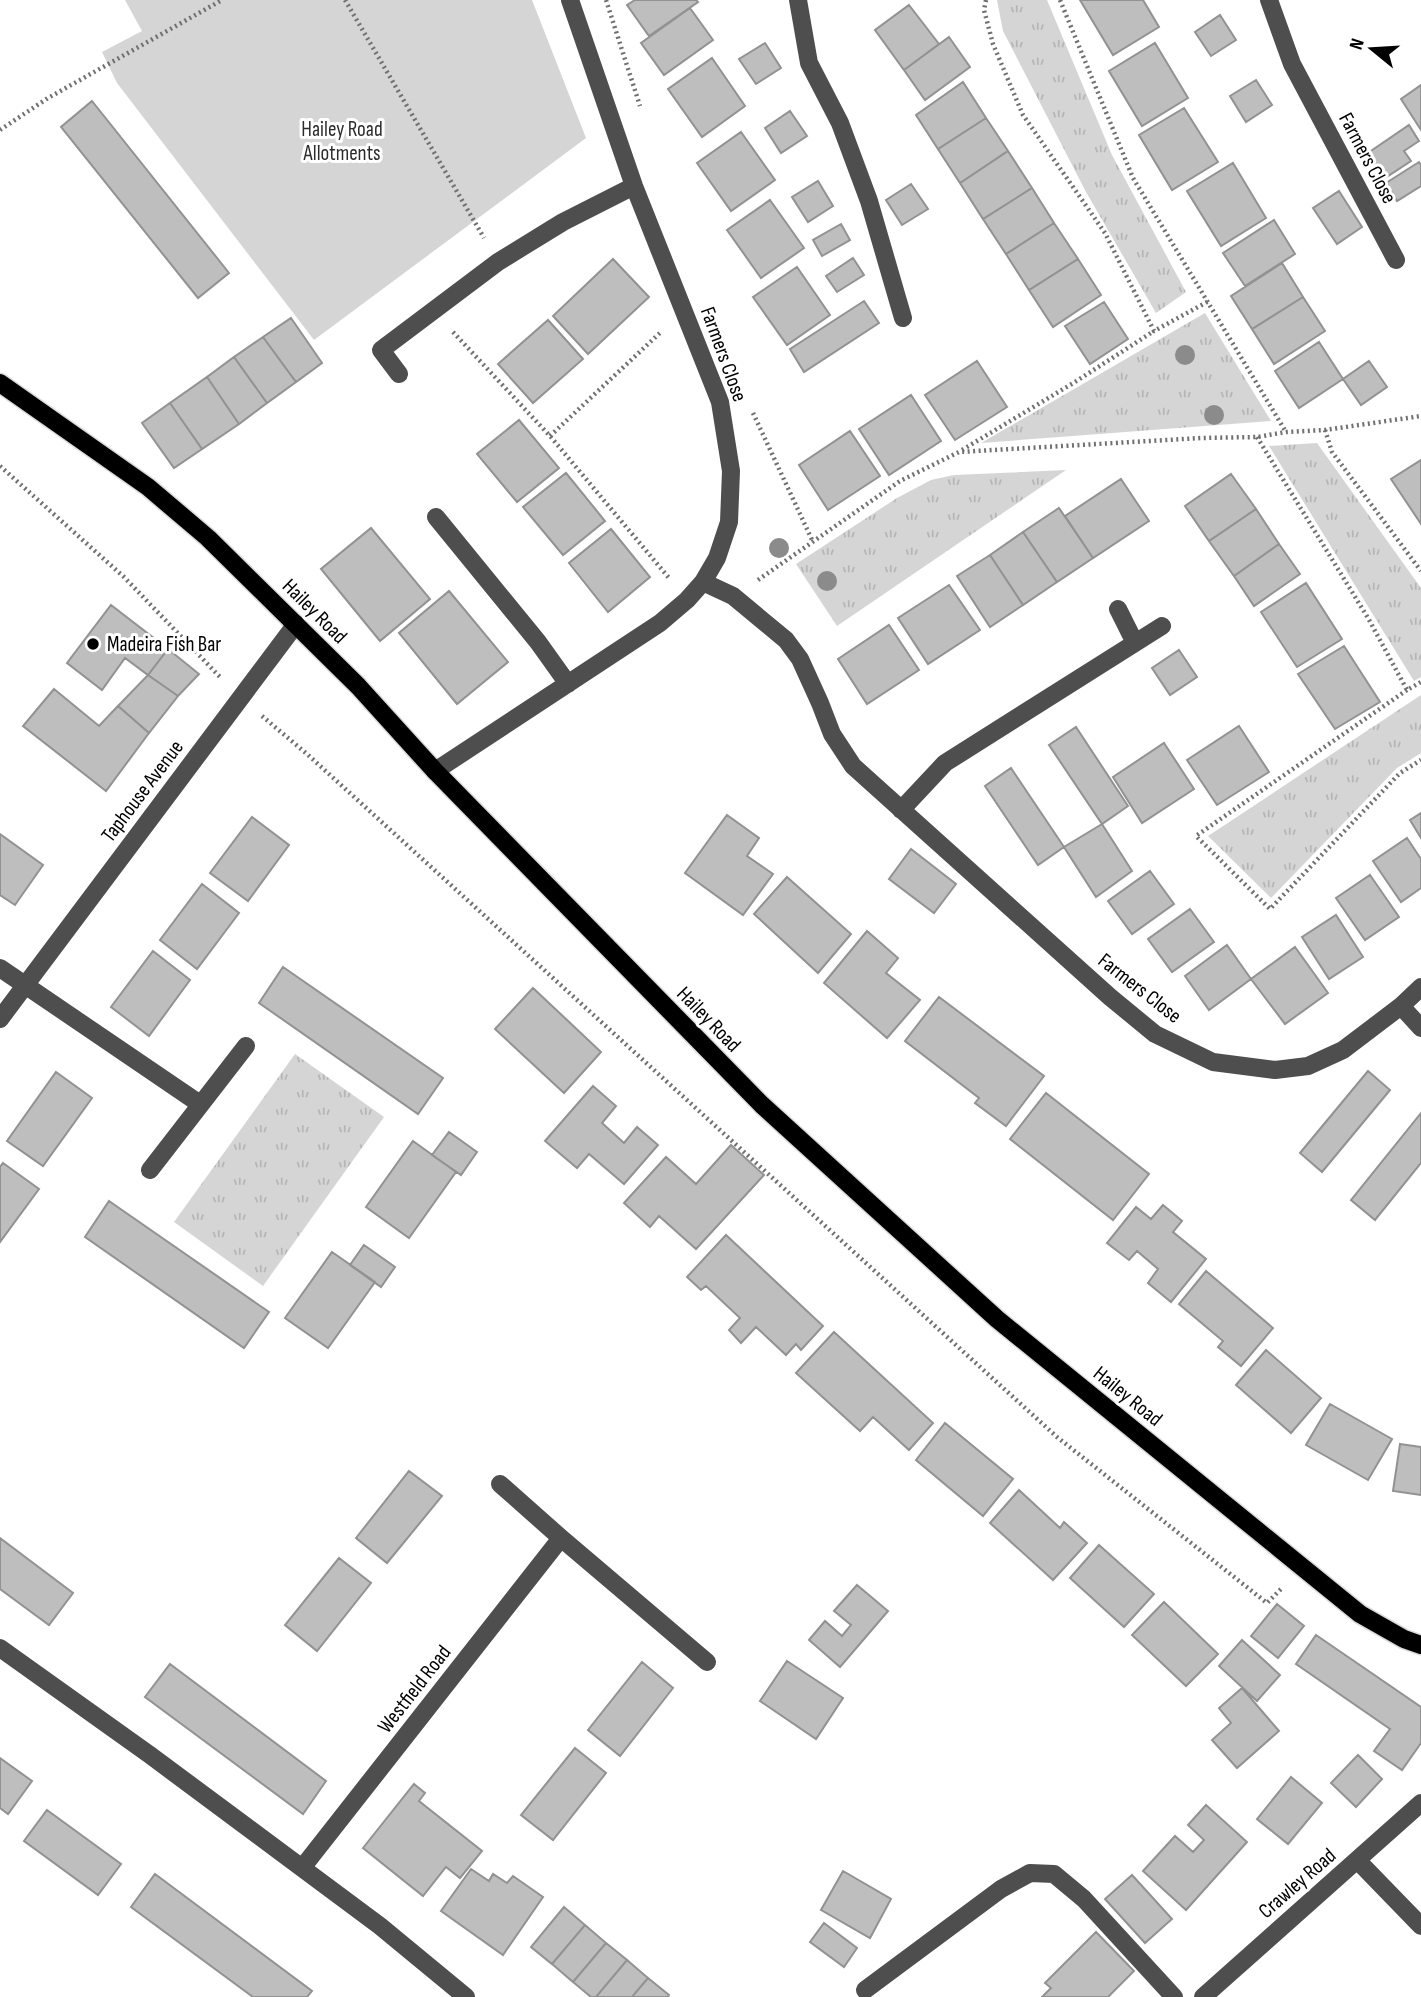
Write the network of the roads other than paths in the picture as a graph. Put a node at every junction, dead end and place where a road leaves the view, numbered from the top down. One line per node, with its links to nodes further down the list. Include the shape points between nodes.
1 (570, 0): 4 (street, Farmers Close)
2 (797, 0): 6 (street, via 809,63 840,123 869,201)
3 (1269, 0): 5 (street, Farmers Close, via 1292,64)
4 (634, 186): 7 (street, via 498,262 381,350); 10 (street, Farmers Close, via 720,402 731,471 729,522)
5 (1396, 260)
6 (903, 318)
7 (400, 374)
8 (0, 383): 12 (main road, Hailey Road, via 148,487)
9 (436, 517): 15 (street)
10 (704, 582): 15 (street, Farmers Close, via 660,623); 17 (street, Farmers Close, via 733,596 786,639 800,659 832,734 853,766)
11 (1118, 609): 14 (street)
12 (296, 624): 16 (main road, Hailey Road); 19 (street, Taphouse Avenue)
13 (1162, 626): 14 (street)
14 (1135, 642): 17 (street, via 945,763)
15 (568, 684): 16 (street, Farmers Close)
16 (435, 771): 29 (main road, Hailey Road, via 762,1105 997,1319 1360,1614)
17 (901, 810): 21 (street, Farmers Close, via 1155,1034 1213,1062 1275,1070 1308,1066 1343,1050)
18 (0, 968): 19 (street)
19 (24, 986): 22 (street, Taphouse Avenue); 25 (street)
20 (1421, 987): 21 (street, Farmers Close)
21 (1401, 1006): 23 (street)
22 (0, 1019)
23 (1421, 1028)
24 (246, 1046): 25 (street)
25 (200, 1104): 26 (street)
26 (150, 1170)
27 (500, 1484): 28 (street)
28 (561, 1538): 31 (street); 34 (street, Westfield Road)
29 (1421, 1645)
30 (0, 1648): 34 (street)
31 (707, 1662)
32 (1421, 1803): 33 (street, Crawley Road)
33 (1358, 1861): 35 (street); 39 (street, Crawley Road)
34 (302, 1868): 37 (street)
35 (1421, 1926)
36 (864, 1990): 38 (street, via 1001,1889 1030,1873 1054,1874 1084,1899)
37 (466, 1997)
38 (1174, 1997)
39 (1203, 1997)

